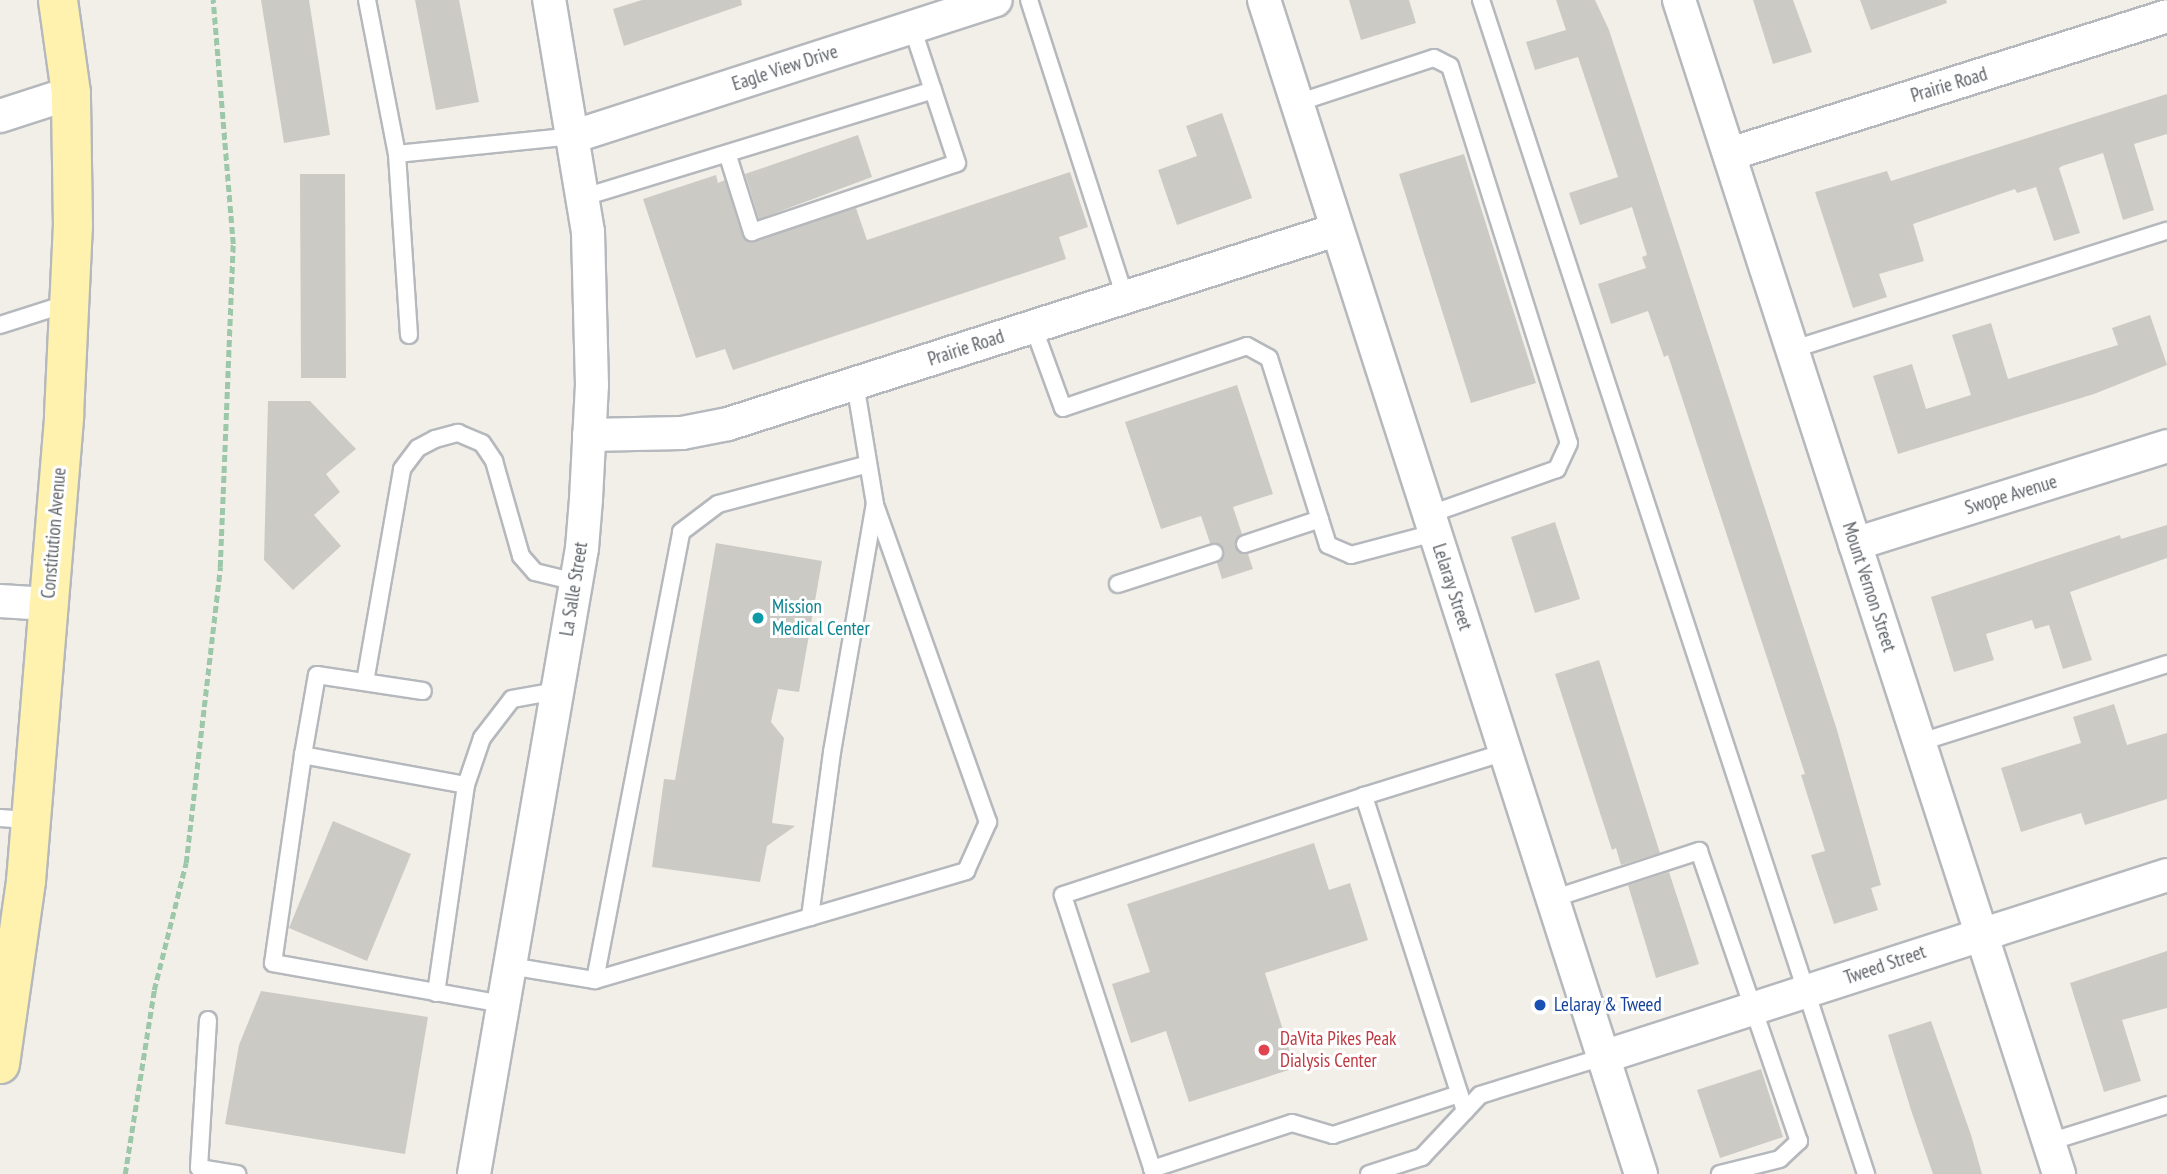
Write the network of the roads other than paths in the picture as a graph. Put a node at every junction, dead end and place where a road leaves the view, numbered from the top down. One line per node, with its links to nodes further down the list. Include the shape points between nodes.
1 (58, 0): 12 (main road, Constitution Avenue)
2 (367, 0): 16 (lane)
3 (549, 0): 15 (street, La Salle Street)
4 (996, 0): 10 (street, Eagle View Drive)
5 (1029, 0): 22 (lane)
6 (1264, 0): 13 (street, Lelaray Street)
7 (1480, 0): 58 (lane)
8 (1679, 0): 17 (street, Mount Vernon Street)
9 (2167, 16): 17 (street, Prairie Road)
10 (912, 27): 11 (lane); 15 (street, Eagle View Drive)
11 (933, 90): 18 (lane); 18 (lane, via 957,163 752,232)
12 (71, 93): 14 (street); 23 (main road, Constitution Avenue)
13 (1297, 103): 20 (street, Lelaray Street); 34 (lane, via 1434,58 1450,66 1569,443 1558,469)
14 (0, 116)
15 (575, 136): 16 (lane); 19 (street, La Salle Street)
16 (397, 154): 26 (lane)
17 (1730, 154): 27 (street, Mount Vernon Street)
18 (728, 156): 19 (lane)
19 (584, 197): 29 (street, La Salle Street, via 592,384)
20 (1336, 230): 22 (street, Prairie Road); 34 (street, Lelaray Street)
21 (2167, 231): 27 (lane)
22 (1125, 297): 25 (street, Prairie Road)
23 (69, 303): 24 (lane); 41 (main road, Constitution Avenue)
24 (0, 325)
25 (1033, 326): 28 (street, Prairie Road); 33 (lane, via 1063,408 1247,346 1269,358)
26 (409, 335)
27 (1794, 349): 36 (street, Mount Vernon Street)
28 (855, 383): 29 (street, Prairie Road, via 728,424 682,433); 31 (lane)
29 (589, 435): 38 (street, La Salle Street)
30 (2167, 446): 36 (street, Swope Avenue)
31 (868, 464): 32 (lane); 57 (lane, via 718,504 681,532)
32 (875, 504): 54 (lane, via 832,752); 54 (lane, via 988,822 966,871)
33 (1320, 519): 34 (lane, via 1328,545 1351,555); 35 (lane)
34 (1431, 524): 47 (street, Lelaray Street)
35 (1245, 544)
36 (1855, 544): 46 (street, Mount Vernon Street)
37 (1214, 553): 39 (lane)
38 (576, 582): 43 (lane, via 535,572 521,556 494,461 482,443 458,433 435,439 418,448 402,469); 45 (street, La Salle Street)
39 (1118, 584)
40 (0, 601): 41 (street)
41 (48, 604): 51 (main road, Constitution Avenue)
42 (2167, 664): 46 (lane)
43 (365, 682): 44 (lane); 48 (lane, via 317,675)
44 (423, 691)
45 (557, 691): 49 (lane, via 512,699 482,738); 56 (street, La Salle Street)
46 (1921, 742): 55 (street, Mount Vernon Street)
47 (1505, 752): 50 (lane); 53 (street, Lelaray Street)
48 (303, 755): 49 (lane); 59 (lane, via 273,963)
49 (467, 785): 59 (lane)
50 (1364, 796): 65 (lane); 69 (lane, via 1063,895)
51 (15, 819): 63 (main road, Constitution Avenue, via 19,948)
52 (2167, 875): 55 (street, Tweed Street)
53 (1552, 899): 61 (lane, via 1699,851); 64 (street, Lelaray Street)
54 (810, 918): 57 (lane)
55 (1983, 932): 58 (street, Tweed Street); 68 (street, Mount Vernon Street)
56 (510, 966): 57 (lane); 60 (street, La Salle Street)
57 (595, 979)
58 (1807, 992): 61 (street, Tweed Street); 75 (lane)
59 (436, 993): 60 (lane)
60 (503, 1004): 71 (street, La Salle Street)
61 (1754, 1008): 64 (street, Tweed Street); 74 (lane, via 1799,1141 1780,1159)
62 (208, 1020): 70 (lane, via 199,1168)
63 (1, 1055)
64 (1603, 1057): 67 (lane, via 1480,1095); 73 (street, Lelaray Street)
65 (1459, 1094): 67 (lane); 69 (lane, via 1333,1135 1292,1122)
66 (2167, 1105): 68 (lane)
67 (1465, 1111): 72 (lane, via 1422,1157)
68 (2049, 1142): 76 (street, Mount Vernon Street)
69 (1153, 1172)
70 (238, 1174)
71 (474, 1174)
72 (1369, 1174)
73 (1641, 1174)
74 (1720, 1174)
75 (1866, 1174)
76 (2059, 1174)

